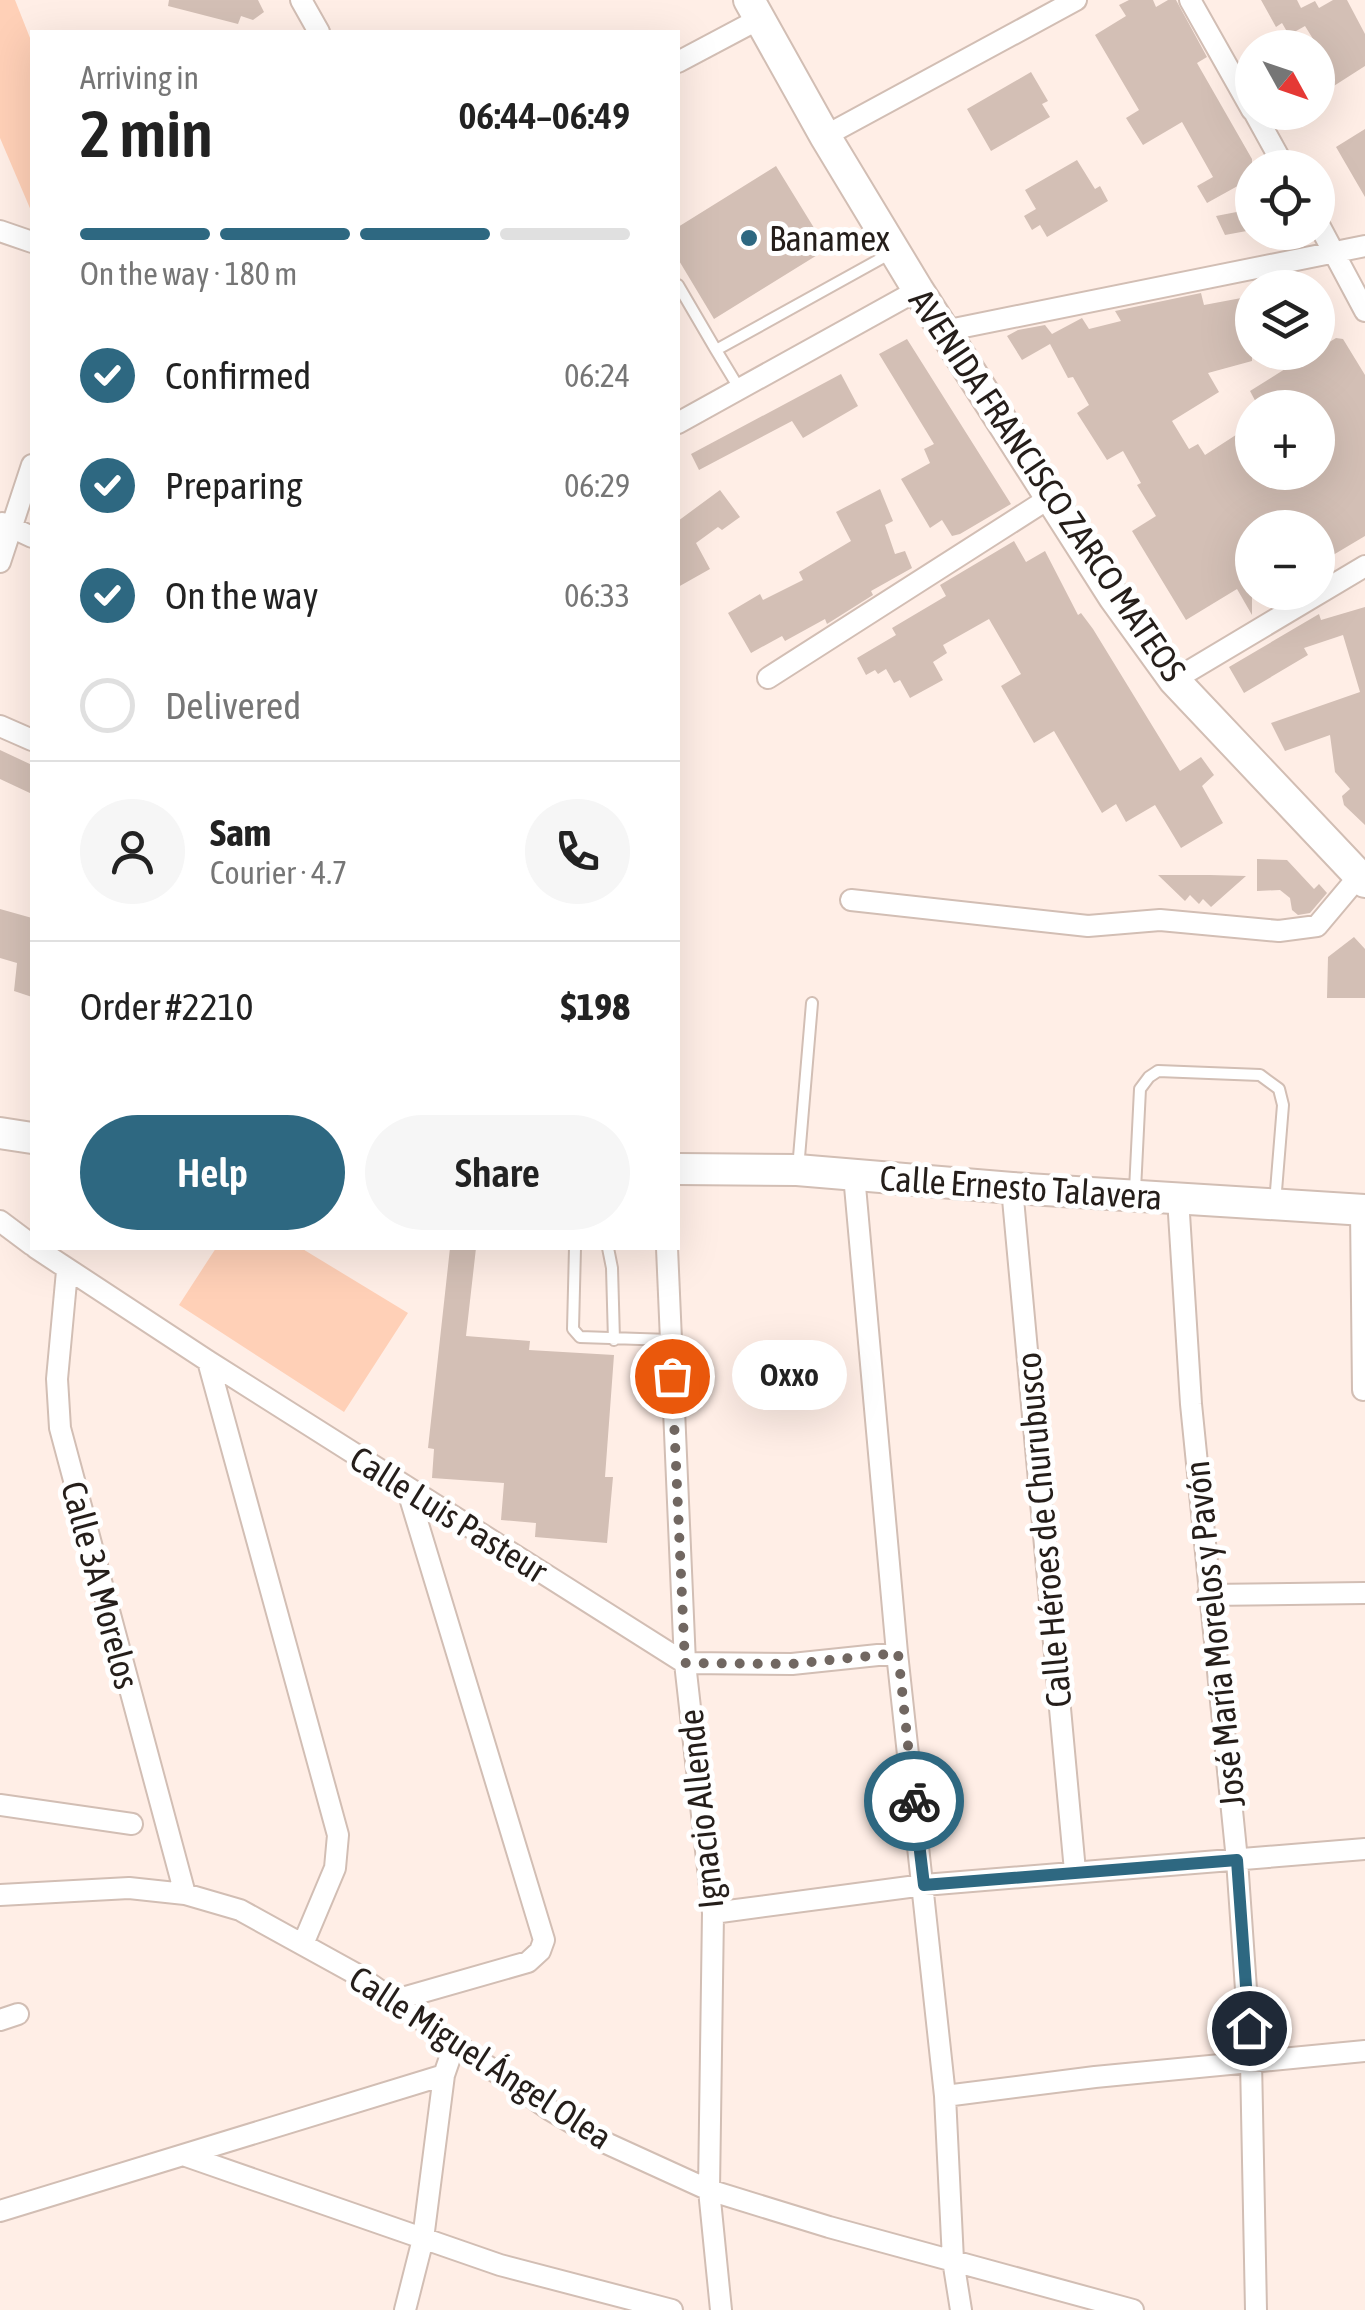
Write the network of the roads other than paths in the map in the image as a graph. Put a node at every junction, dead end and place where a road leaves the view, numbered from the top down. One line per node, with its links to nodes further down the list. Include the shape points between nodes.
1 (301, 0): 5 (street)
2 (1076, 0): 8 (street)
3 (1190, 0): 7 (street)
4 (754, 9): 6 (street); 8 (main road, AVENIDA FRANCISCO ZARCO MATEOS)
5 (317, 30)
6 (680, 61)
7 (1235, 79)
8 (824, 136): 12 (main road, AVENIDA FRANCISCO ZARCO MATEOS)
9 (0, 231): 10 (street)
10 (30, 241)
11 (1365, 246): 13 (street)
12 (894, 251): 15 (main road, AVENIDA FRANCISCO ZARCO MATEOS); 18 (lane)
13 (1333, 251): 16 (street); 17 (street)
14 (680, 288): 18 (lane)
15 (918, 290): 17 (main road, AVENIDA FRANCISCO ZARCO MATEOS); 19 (street)
16 (1365, 311)
17 (944, 331): 22 (main road, AVENIDA FRANCISCO ZARCO MATEOS)
18 (716, 350): 19 (lane)
19 (739, 388): 20 (street)
20 (680, 422)
21 (30, 470): 23 (street)
22 (1051, 497): 27 (street); 28 (main road, AVENIDA FRANCISCO ZARCO MATEOS)
23 (6, 525): 24 (street); 25 (street)
24 (30, 536)
25 (0, 562)
26 (1365, 566): 28 (street)
27 (768, 678)
28 (1174, 680): 31 (main road, AVENIDA FRANCISCO ZARCO MATEOS)
29 (0, 726): 30 (street)
30 (30, 739)
31 (1362, 879): 32 (street, via 1318,926 1279,931 1160,920 1088,926)
32 (851, 900)
33 (812, 1003): 37 (lane)
34 (0, 1134): 35 (main road)
35 (30, 1138)
36 (680, 1169): 37 (main road, Calle Ernesto Talavera)
37 (798, 1170): 38 (main road, Calle Ernesto Talavera)
38 (854, 1175): 39 (main road, Calle Ernesto Talavera); 58 (street)
39 (1012, 1188): 40 (main road, Calle Ernesto Talavera); 64 (street, Calle Héroes de Churubusco)
40 (1134, 1196): 41 (main road, Calle Ernesto Talavera); 42 (lane, via 1140,1089 1148,1077 1158,1071 1260,1074 1279,1089 1283,1105)
41 (1178, 1198): 42 (main road, Calle Ernesto Talavera); 56 (street, José María Morelos y Pavón)
42 (1274, 1204): 43 (main road, Calle Ernesto Talavera)
43 (1363, 1210): 54 (street)
44 (0, 1221): 45 (street, Calle Luis Pasteur)
45 (30, 1243)
46 (39, 1250): 50 (street, Calle Luis Pasteur)
47 (574, 1250): 51 (lane, via 573,1329 584,1340)
48 (608, 1250): 51 (lane)
49 (667, 1250): 52 (street, Ignacio Allende)
50 (67, 1271): 53 (street, Calle Luis Pasteur); 66 (street, Calle 3A Morelos, via 57,1379 60,1428)
51 (614, 1340): 52 (lane)
52 (670, 1340): 59 (street, Ignacio Allende)
53 (208, 1361): 55 (street, Calle Luis Pasteur); 69 (street, via 338,1835 334,1868)
54 (1363, 1390)
55 (407, 1488): 59 (street, Calle Luis Pasteur); 70 (street, via 544,1940 528,1962)
56 (1208, 1594): 57 (street); 63 (street, José María Morelos y Pavón)
57 (1365, 1594)
58 (898, 1653): 59 (street, via 792,1664); 65 (street)
59 (685, 1663): 68 (street, Ignacio Allende)
60 (0, 1805): 61 (street)
61 (132, 1824)
62 (1365, 1849): 63 (street)
63 (1237, 1860): 64 (street); 73 (street, José María Morelos y Pavón)
64 (1074, 1871): 65 (street)
65 (924, 1885): 68 (street); 75 (street)
66 (184, 1894): 67 (street, Calle Miguel Ángel Olea, via 130,1888); 69 (street, Calle Miguel Ángel Olea, via 240,1910)
67 (0, 1895)
68 (712, 1913): 77 (street, Ignacio Allende)
69 (303, 1944): 70 (street, Calle Miguel Ángel Olea)
70 (395, 2000): 71 (street, Calle Miguel Ángel Olea)
71 (454, 2046): 74 (street); 77 (street, Calle Miguel Ángel Olea, via 606,2143)
72 (1365, 2050): 73 (street)
73 (1251, 2061): 75 (street); 86 (street, José María Morelos y Pavón)
74 (444, 2075): 76 (street); 79 (street)
75 (945, 2096): 80 (street)
76 (186, 2156): 78 (street); 79 (street)
77 (709, 2190): 80 (street, Calle Miguel Ángel Olea); 83 (street, Ignacio Allende)
78 (0, 2211)
79 (423, 2239): 81 (street); 82 (street)
80 (953, 2260): 84 (street); 85 (street, Calle Miguel Ángel Olea)
81 (405, 2310)
82 (672, 2310)
83 (720, 2310)
84 (961, 2310)
85 (1133, 2310)
86 (1256, 2310)

